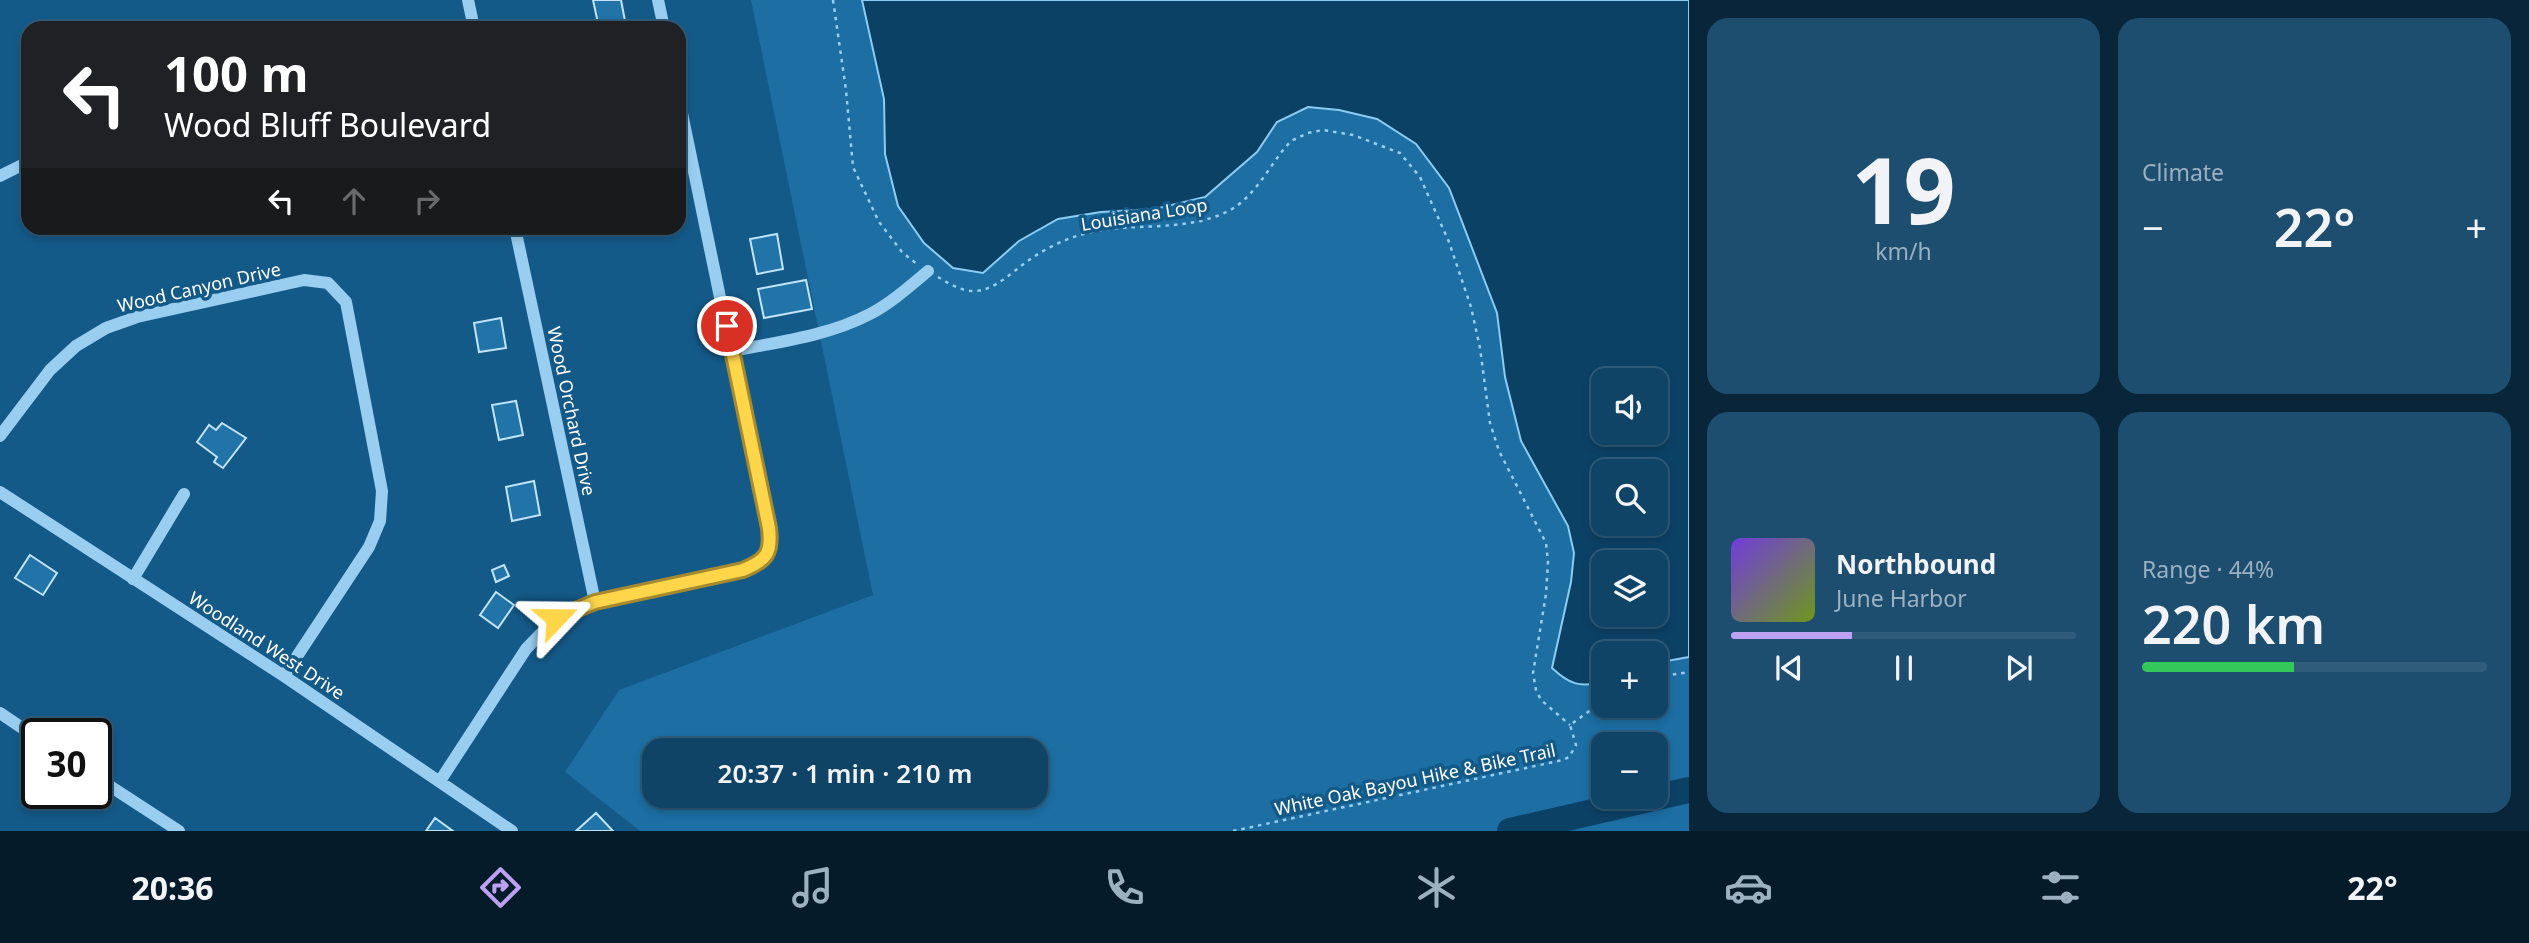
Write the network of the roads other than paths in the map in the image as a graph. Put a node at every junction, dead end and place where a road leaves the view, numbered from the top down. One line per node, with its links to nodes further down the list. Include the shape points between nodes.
1 (468, 0): 3 (street)
2 (658, 0): 4 (street)
3 (472, 21)
4 (662, 21)
5 (686, 132): 10 (street)
6 (21, 166): 7 (street)
7 (0, 176)
8 (517, 235): 15 (street, Wood Orchard Drive)
9 (928, 271): 10 (street, via 858,320 822,333)
10 (732, 351): 15 (street, via 769,528 768,554 743,570)
11 (0, 436): 16 (street, Wood Canyon Drive, via 50,370 76,346 106,328 304,279 328,283 346,302 382,491 381,513 369,547)
12 (0, 492): 14 (street, Woodland West Drive)
13 (184, 494): 14 (street)
14 (134, 579): 16 (street, Woodland West Drive)
15 (595, 602): 19 (street, via 556,618 534,638)
16 (284, 676): 19 (street, Woodland West Drive)
17 (0, 713): 18 (street)
18 (21, 727)
19 (440, 781): 22 (street, Woodland West Drive)
20 (112, 787): 21 (street)
21 (179, 831)
22 (513, 831)

